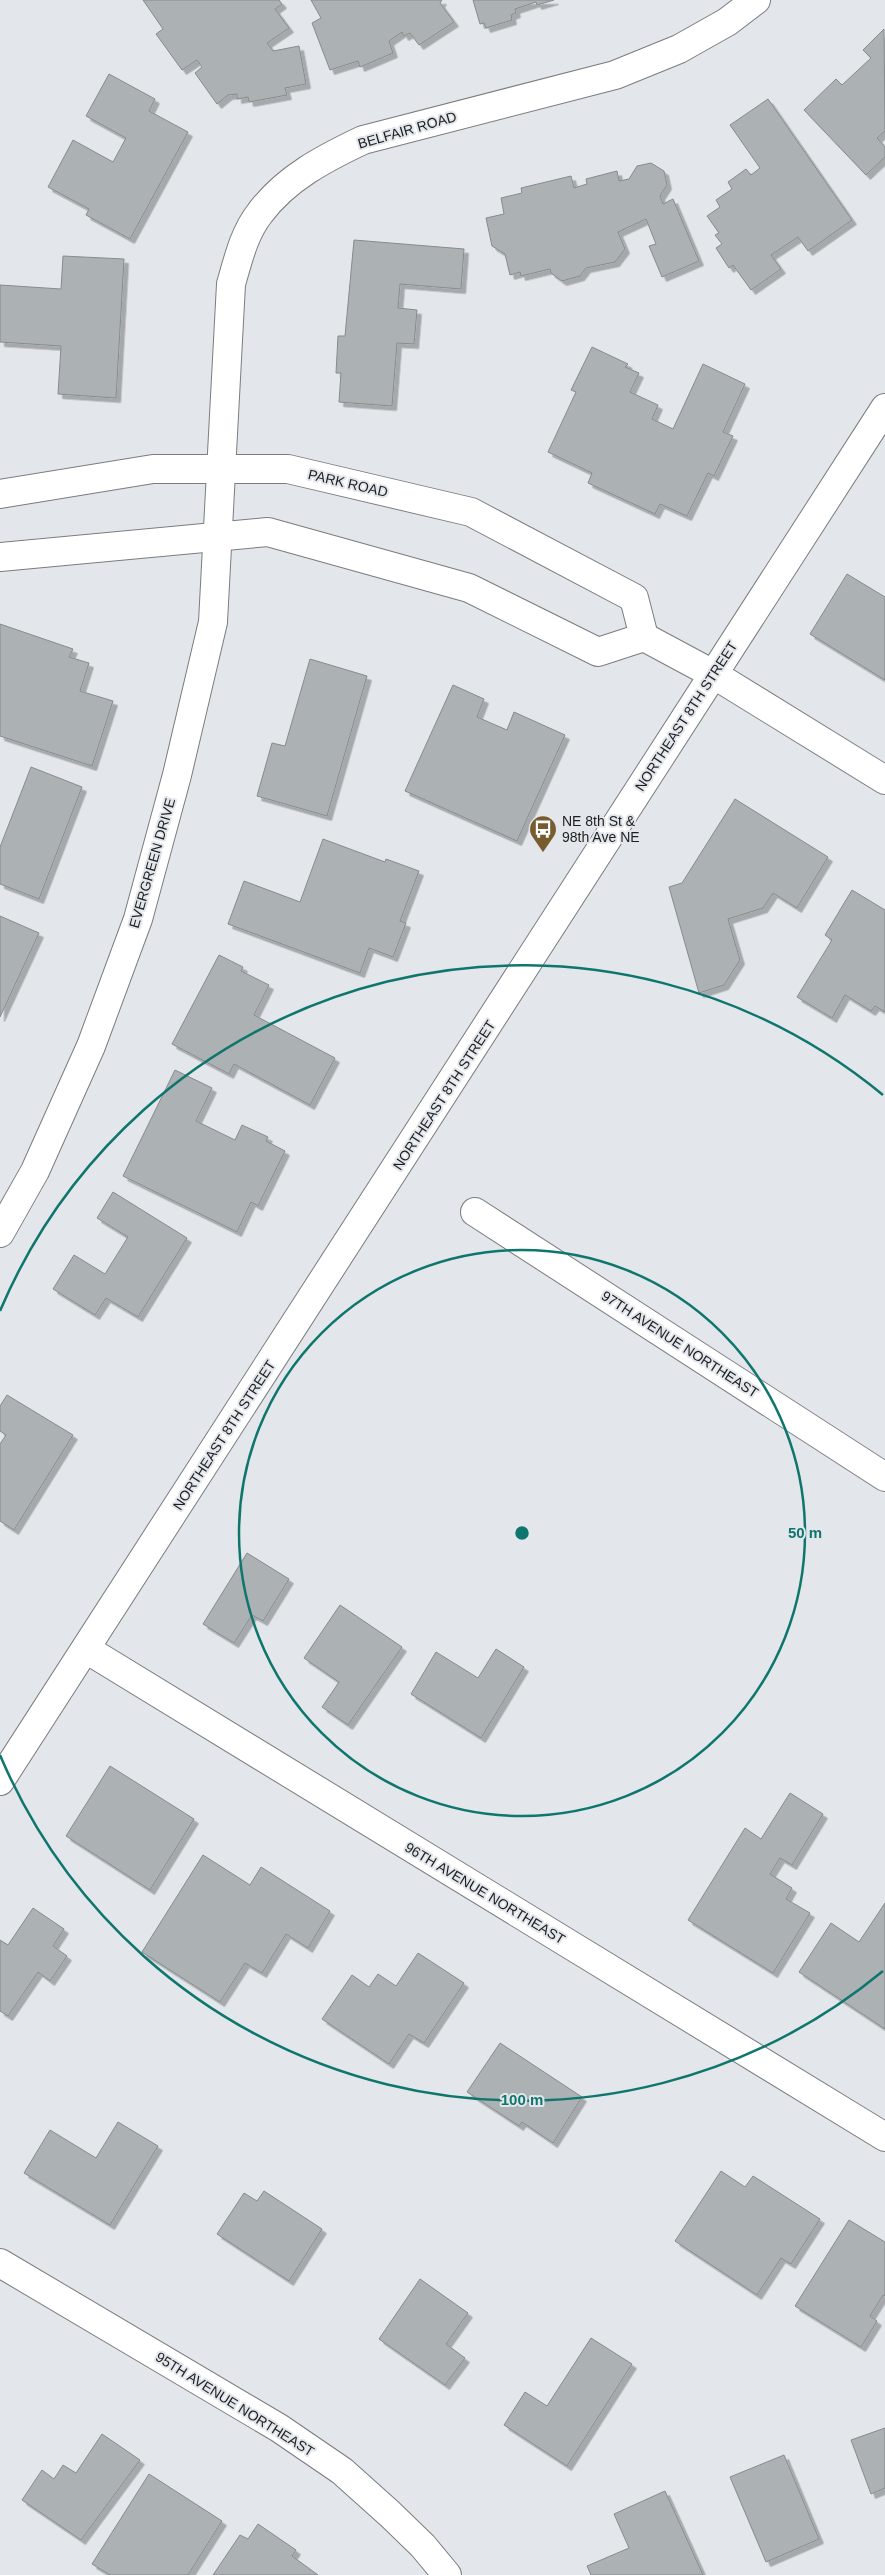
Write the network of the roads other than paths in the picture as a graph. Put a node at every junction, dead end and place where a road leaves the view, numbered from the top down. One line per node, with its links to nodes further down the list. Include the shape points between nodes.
1 (756, 0): 3 (street, BELFAIR ROAD, via 727,22 678,49 615,75 363,140 326,158 289,182 259,214 240,250 231,284)
2 (885, 408): 8 (street, NORTHEAST 8TH STREET)
3 (221, 469): 4 (street, PARK ROAD, via 153,469); 5 (street, EVERGREEN DRIVE); 7 (street, PARK ROAD, via 288,469 471,512 634,598)
4 (0, 494)
5 (218, 536): 6 (street); 7 (street, via 268,532 469,588 598,652); 11 (street, EVERGREEN DRIVE, via 213,622 177,775 138,919 87,1055 36,1171)
6 (0, 556)
7 (644, 637): 8 (street)
8 (713, 674): 9 (street); 13 (street, NORTHEAST 8TH STREET)
9 (885, 780)
10 (475, 1212): 12 (street, 97TH AVENUE NORTHEAST)
11 (0, 1233)
12 (885, 1477)
13 (86, 1649): 14 (street, NORTHEAST 8TH STREET); 15 (street, 96TH AVENUE NORTHEAST)
14 (0, 1781)
15 (885, 2137)
16 (0, 2263): 17 (street, 95TH AVENUE NORTHEAST, via 271,2423 342,2471 423,2546)
17 (447, 2575)

